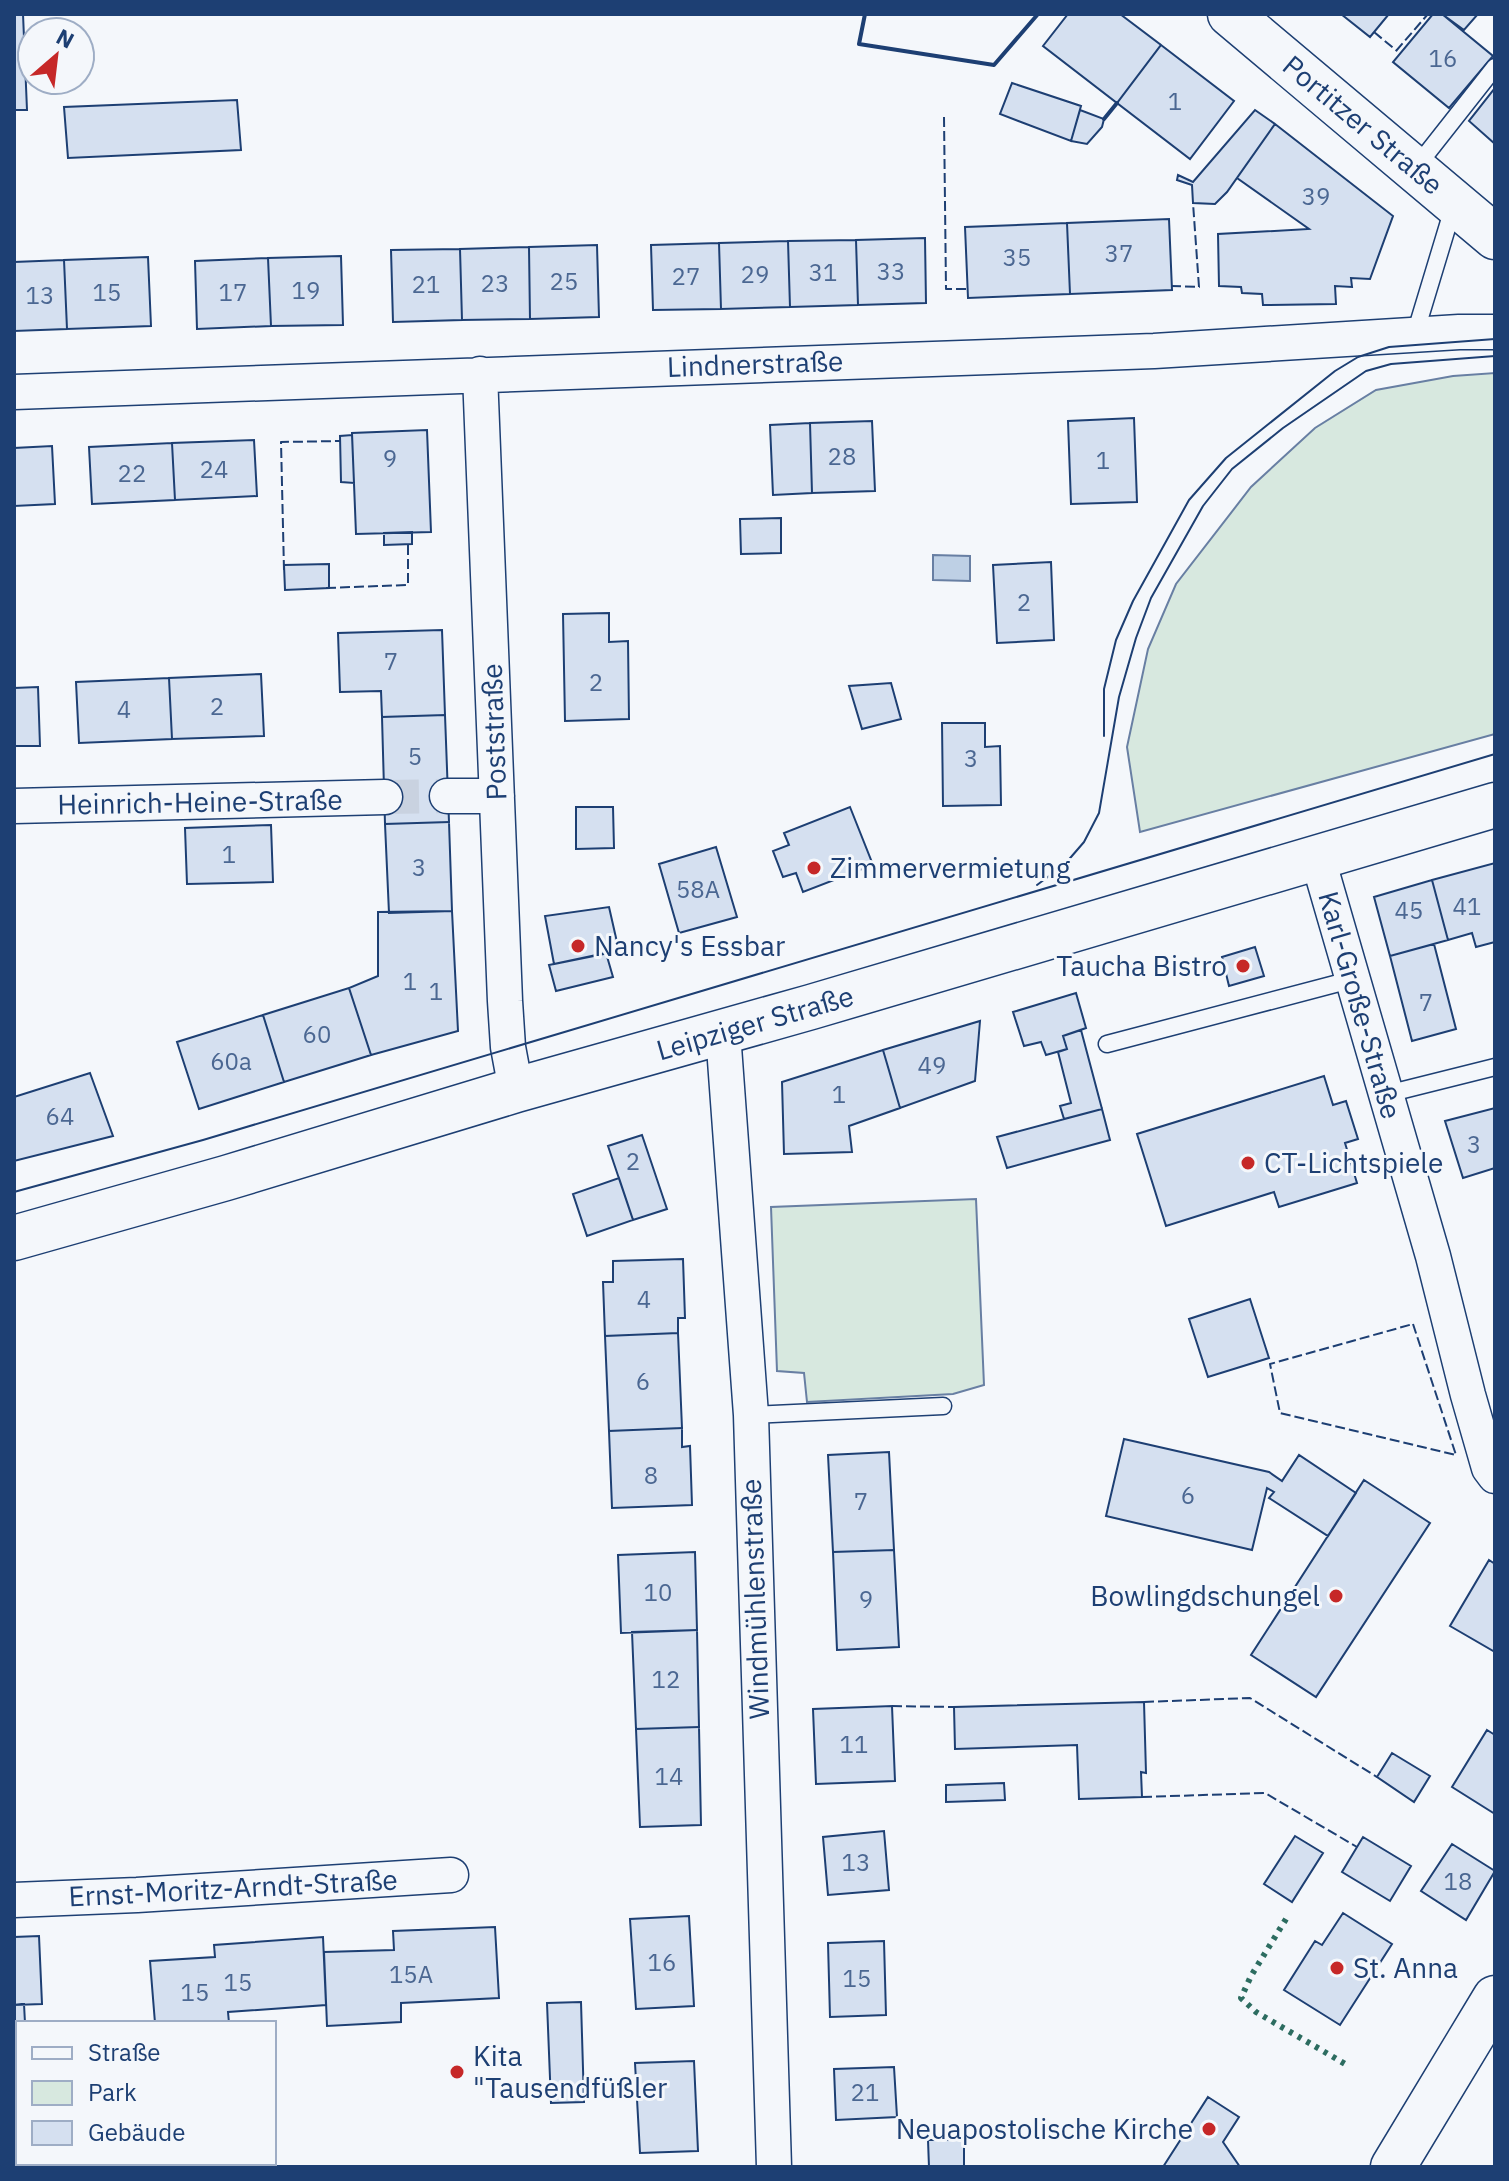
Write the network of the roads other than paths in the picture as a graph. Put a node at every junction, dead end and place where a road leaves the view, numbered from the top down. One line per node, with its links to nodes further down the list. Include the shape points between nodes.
1 (1230, 14): 3 (main road, Portitzer Straße)
2 (1495, 67): 3 (lane)
3 (1414, 169): 4 (main road, Portitzer Straße)
4 (1454, 203): 5 (main road, Portitzer Straße); 7 (lane)
5 (1495, 237)
6 (1495, 332): 7 (street, Lindnerstraße)
7 (1415, 334): 8 (street, Lindnerstraße, via 1154,351)
8 (480, 374): 9 (street, Lindnerstraße); 11 (street, Poststraße)
9 (14, 392)
10 (447, 796): 11 (street)
11 (497, 796): 20 (street, Poststraße, via 505,1001)
12 (385, 797): 14 (street, Heinrich-Heine-Straße)
13 (1495, 805): 15 (main road, Leipziger Straße)
14 (14, 806)
15 (1317, 856): 16 (street, Karl-Große-Straße); 17 (main road, Leipziger Straße)
16 (1354, 979): 18 (lane); 21 (street, Karl-Große-Straße)
17 (723, 1033): 20 (main road, Leipziger Straße); 24 (street, Windmühlenstraße)
18 (1107, 1044)
19 (1495, 1067): 21 (lane)
20 (516, 1090): 22 (main road, Leipziger Straße)
21 (1387, 1094): 25 (street, Karl-Große-Straße)
22 (14, 1238)
23 (943, 1406): 24 (lane)
24 (751, 1415): 29 (street, Windmühlenstraße)
25 (1495, 1476)
26 (451, 1875): 27 (street, Ernst-Moritz-Arndt-Straße)
27 (14, 1900)
28 (1495, 1998): 30 (main road)
29 (774, 2167)
30 (1393, 2167)

